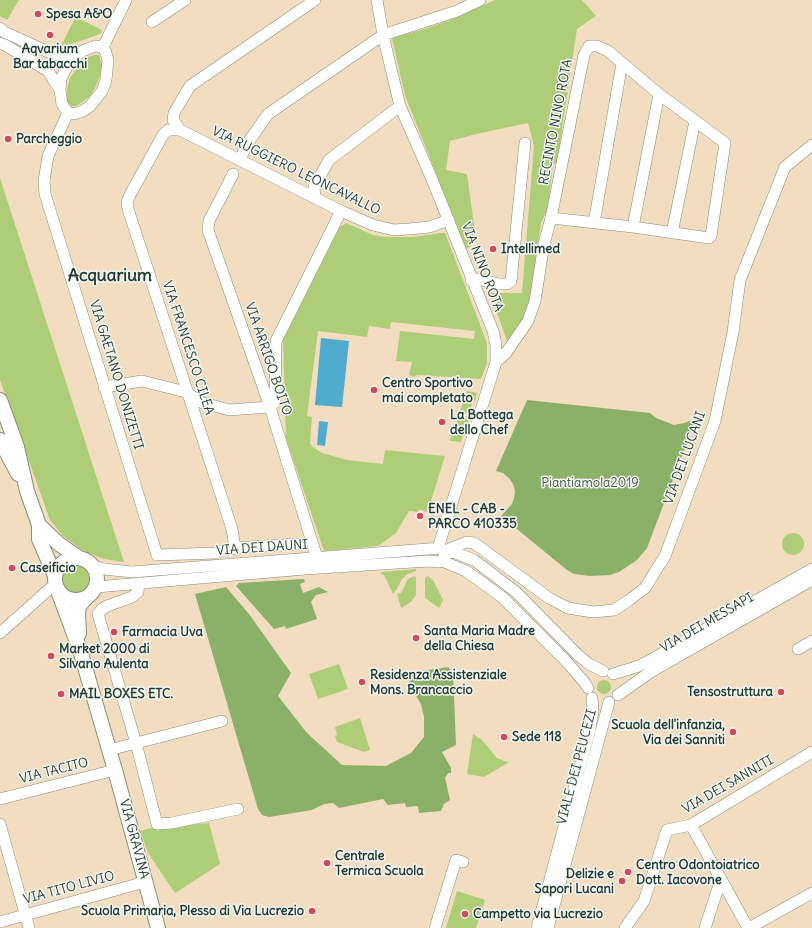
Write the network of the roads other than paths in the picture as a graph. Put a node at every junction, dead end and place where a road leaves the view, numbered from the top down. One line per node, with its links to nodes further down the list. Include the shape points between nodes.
1 (126, 0): 10 (street)
2 (185, 0): 6 (street)
3 (315, 0): 18 (street, via 190,86 174,113 173,120)
4 (377, 0): 8 (street, VIA NINO ROTA)
5 (480, 0): 8 (street, via 457,11)
6 (152, 22)
7 (0, 28): 11 (street, via 55,55 67,56)
8 (383, 35): 15 (street, VIA NINO ROTA); 21 (street, via 268,114 246,144)
9 (0, 43): 13 (street, via 48,71)
10 (103, 47): 11 (street, via 95,46); 16 (street, via 108,60 102,91 83,111)
11 (80, 52): 13 (street, via 68,64 61,79)
12 (622, 63): 14 (street, RECINTO NINO ROTA); 25 (street, RECINTO NINO ROTA, via 608,51 597,46 589,46 584,55); 27 (street)
13 (60, 90): 16 (street, via 62,104)
14 (659, 94): 17 (street, RECINTO NINO ROTA); 28 (street)
15 (400, 106): 23 (street, via 329,160 314,187); 26 (street, VIA NINO ROTA)
16 (68, 113): 32 (street, VIA GAETANO DONIZETTI, via 48,156 44,180 45,194)
17 (695, 121): 29 (street); 29 (street, RECINTO NINO ROTA, via 725,142 711,236 704,238)
18 (180, 130): 21 (street, VIA RUGGIERO LEONCAVALLO); 33 (street, VIA FRANCESCO CILEA, via 165,132 126,202 180,366)
19 (525, 143): 30 (street, via 511,280 507,284 500,284)
20 (812, 145): 39 (street, VIA DEI LUCANI, via 785,167 740,280 733,332 715,421 665,556 645,588 614,610 593,612 568,608 549,598 474,543)
21 (240, 160): 23 (street, VIA RUGGIERO LEONCAVALLO)
22 (233, 174): 35 (street, VIA ARRIGO BOITO, via 209,221 208,230)
23 (315, 198): 24 (street, VIA RUGGIERO LEONCAVALLO)
24 (341, 211): 26 (street, VIA RUGGIERO LEONCAVALLO, via 373,225 394,230 429,227); 35 (street, via 276,342 275,402)
25 (551, 218): 27 (street, RECINTO NINO ROTA); 31 (street, RECINTO NINO ROTA, via 535,301 528,321 506,353)
26 (449, 220): 30 (street, VIA NINO ROTA)
27 (594, 223): 28 (street, RECINTO NINO ROTA)
28 (633, 227): 29 (street, RECINTO NINO ROTA)
29 (672, 233)
30 (471, 280): 31 (street, VIA NINO ROTA, via 492,331 496,345)
31 (496, 362): 42 (street, VIA NINO ROTA)
32 (104, 387): 33 (street, via 142,381); 41 (street, VIA GAETANO DONIZETTI, via 157,555 216,553)
33 (186, 392): 35 (street, via 200,402 229,410); 41 (street, VIA FRANCESCO CILEA, via 232,529)
34 (0, 400): 37 (main road, via 17,448)
35 (270, 407): 45 (street, VIA ARRIGO BOITO)
36 (0, 440): 37 (main road)
37 (27, 491): 38 (main road)
38 (39, 525): 44 (main road); 51 (main road, via 39,539)
39 (466, 542): 42 (street); 43 (street, via 462,548)
40 (298, 544): 41 (street)
41 (235, 548)
42 (439, 554): 43 (street, VIA DEI DAUNI); 45 (street, VIA DEI DAUNI, via 426,549); 46 (street, VIA DEI DAUNI, via 428,561); 60 (street, VIA DEI DAUNI, via 502,597)
43 (465, 557): 57 (street, VIA DEI DAUNI, via 474,560 516,592)
44 (79, 558): 47 (main road); 51 (main road, via 66,560 57,569)
45 (317, 558): 46 (street, VIA DEI DAUNI)
46 (304, 564): 47 (street, VIA DEI DAUNI, via 132,572); 50 (street, VIA DEI DAUNI)
47 (93, 566): 52 (main road, via 98,579)
48 (812, 569): 53 (street, VIA DEI MESSAPI)
49 (812, 580): 53 (street, VIA DEI MESSAPI)
50 (139, 583): 52 (street, VIA DEI DAUNI); 67 (street, VIA GRAVINA, via 138,592 132,597 107,606 98,614)
51 (56, 584): 54 (main road, via 63,596 68,599 81,600); 55 (street); 58 (main road)
52 (96, 586): 54 (main road, via 93,593)
53 (790, 587): 61 (street, VIA DEI MESSAPI)
54 (87, 597): 58 (main road, via 79,606)
55 (0, 633)
56 (812, 641): 59 (street)
57 (568, 646): 60 (street); 62 (street, VIA DEI DAUNI, via 589,664)
58 (79, 647): 68 (main road, VIA GRAVINA)
59 (798, 649)
60 (560, 655): 63 (street, VIA DEI DAUNI, via 585,683)
61 (664, 658): 62 (street, VIA DEI MESSAPI); 64 (street, VIA DEI MESSAPI)
62 (608, 672): 63 (street, via 592,676 588,684); 64 (street, via 619,681)
63 (590, 693): 65 (street, via 600,702); 75 (street, VIALE DEI PEUCEZI, via 593,711)
64 (618, 695): 65 (street)
65 (609, 702): 75 (street, VIALE DEI PEUCEZI)
66 (222, 721): 67 (street)
67 (136, 743): 68 (street); 72 (street, VIA GRAVINA, via 158,824 172,824)
68 (109, 750): 70 (main road, VIA GRAVINA)
69 (810, 758): 74 (street, VIA DEI SANNITI)
70 (115, 770): 71 (street, VIA TACITO); 78 (main road, VIA GRAVINA)
71 (0, 799)
72 (238, 809)
73 (0, 824): 81 (street)
74 (691, 825): 77 (street); 88 (street, VIA DEI SANNITI, via 667,830 644,901)
75 (567, 837): 79 (street, VIALE DEI PEUCEZI)
76 (463, 862): 85 (street, via 456,860)
77 (721, 879): 89 (street); 90 (street)
78 (145, 882): 81 (street, VIA TITO LIVIO); 84 (main road, VIA GRAVINA)
79 (552, 892): 86 (street, VIALE DEI PEUCEZI); 87 (street, VIALE DEI PEUCEZI)
80 (812, 893): 90 (street)
81 (25, 915): 82 (street, VIA TITO LIVIO); 83 (street)
82 (0, 922)
83 (29, 928)
84 (158, 928)
85 (435, 928)
86 (537, 928)
87 (548, 928)
88 (625, 928)
89 (705, 928)
90 (749, 928)

